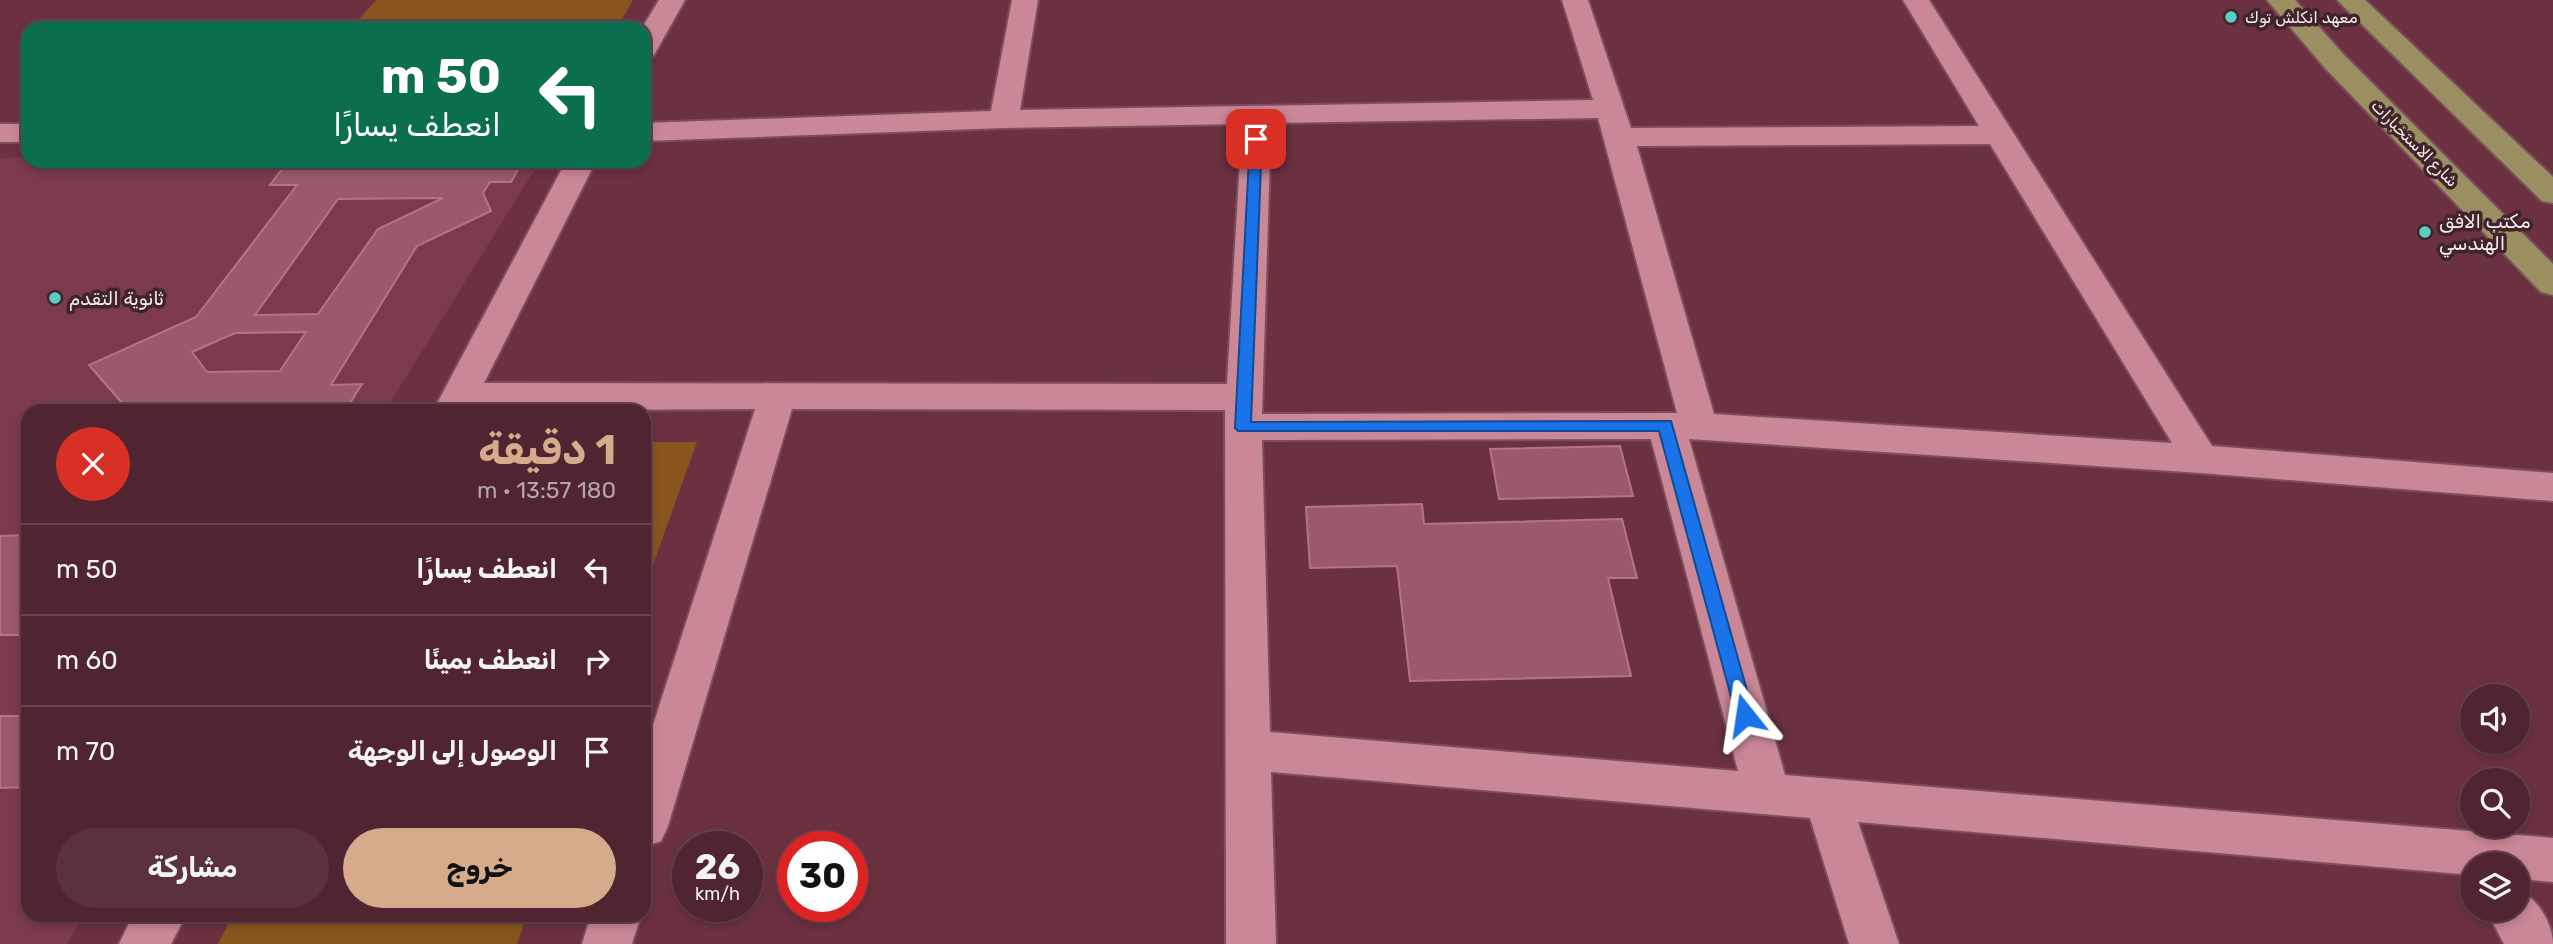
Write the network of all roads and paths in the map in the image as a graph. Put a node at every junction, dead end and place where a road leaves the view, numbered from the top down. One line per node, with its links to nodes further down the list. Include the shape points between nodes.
1 (672, 0): 8 (street)
2 (1025, 0): 10 (street)
3 (1575, 0): 11 (street)
4 (1916, 0): 15 (street)
5 (2280, 0): 18 (main road, شارع الاستخبارات)
6 (2350, 0): 7 (street); 17 (main road)
7 (2364, 0)
8 (651, 36)
9 (1257, 114): 10 (street); 11 (street); 21 (street)
10 (1004, 119): 12 (street)
11 (1615, 123): 15 (street); 22 (street)
12 (651, 132)
13 (0, 133): 14 (street)
14 (21, 133)
15 (2001, 135): 23 (street)
16 (577, 168): 20 (street)
17 (2553, 194)
18 (2553, 284)
19 (778, 395): 20 (street); 21 (street); 28 (street)
20 (455, 404)
21 (1243, 412): 22 (street); 25 (street)
22 (1682, 426): 23 (street); 26 (street)
23 (2201, 459): 24 (street)
24 (2553, 487)
25 (1250, 750): 26 (street); 37 (street)
26 (1766, 794): 27 (street)
27 (1827, 798): 29 (street); 38 (street)
28 (651, 803)
29 (2460, 857)
30 (2530, 860): 31 (street)
31 (2553, 860)
32 (157, 922): 35 (street)
33 (614, 922): 36 (street)
34 (2519, 922): 39 (street)
35 (144, 944)
36 (607, 944)
37 (1251, 944)
38 (1874, 944)
39 (2533, 944)

